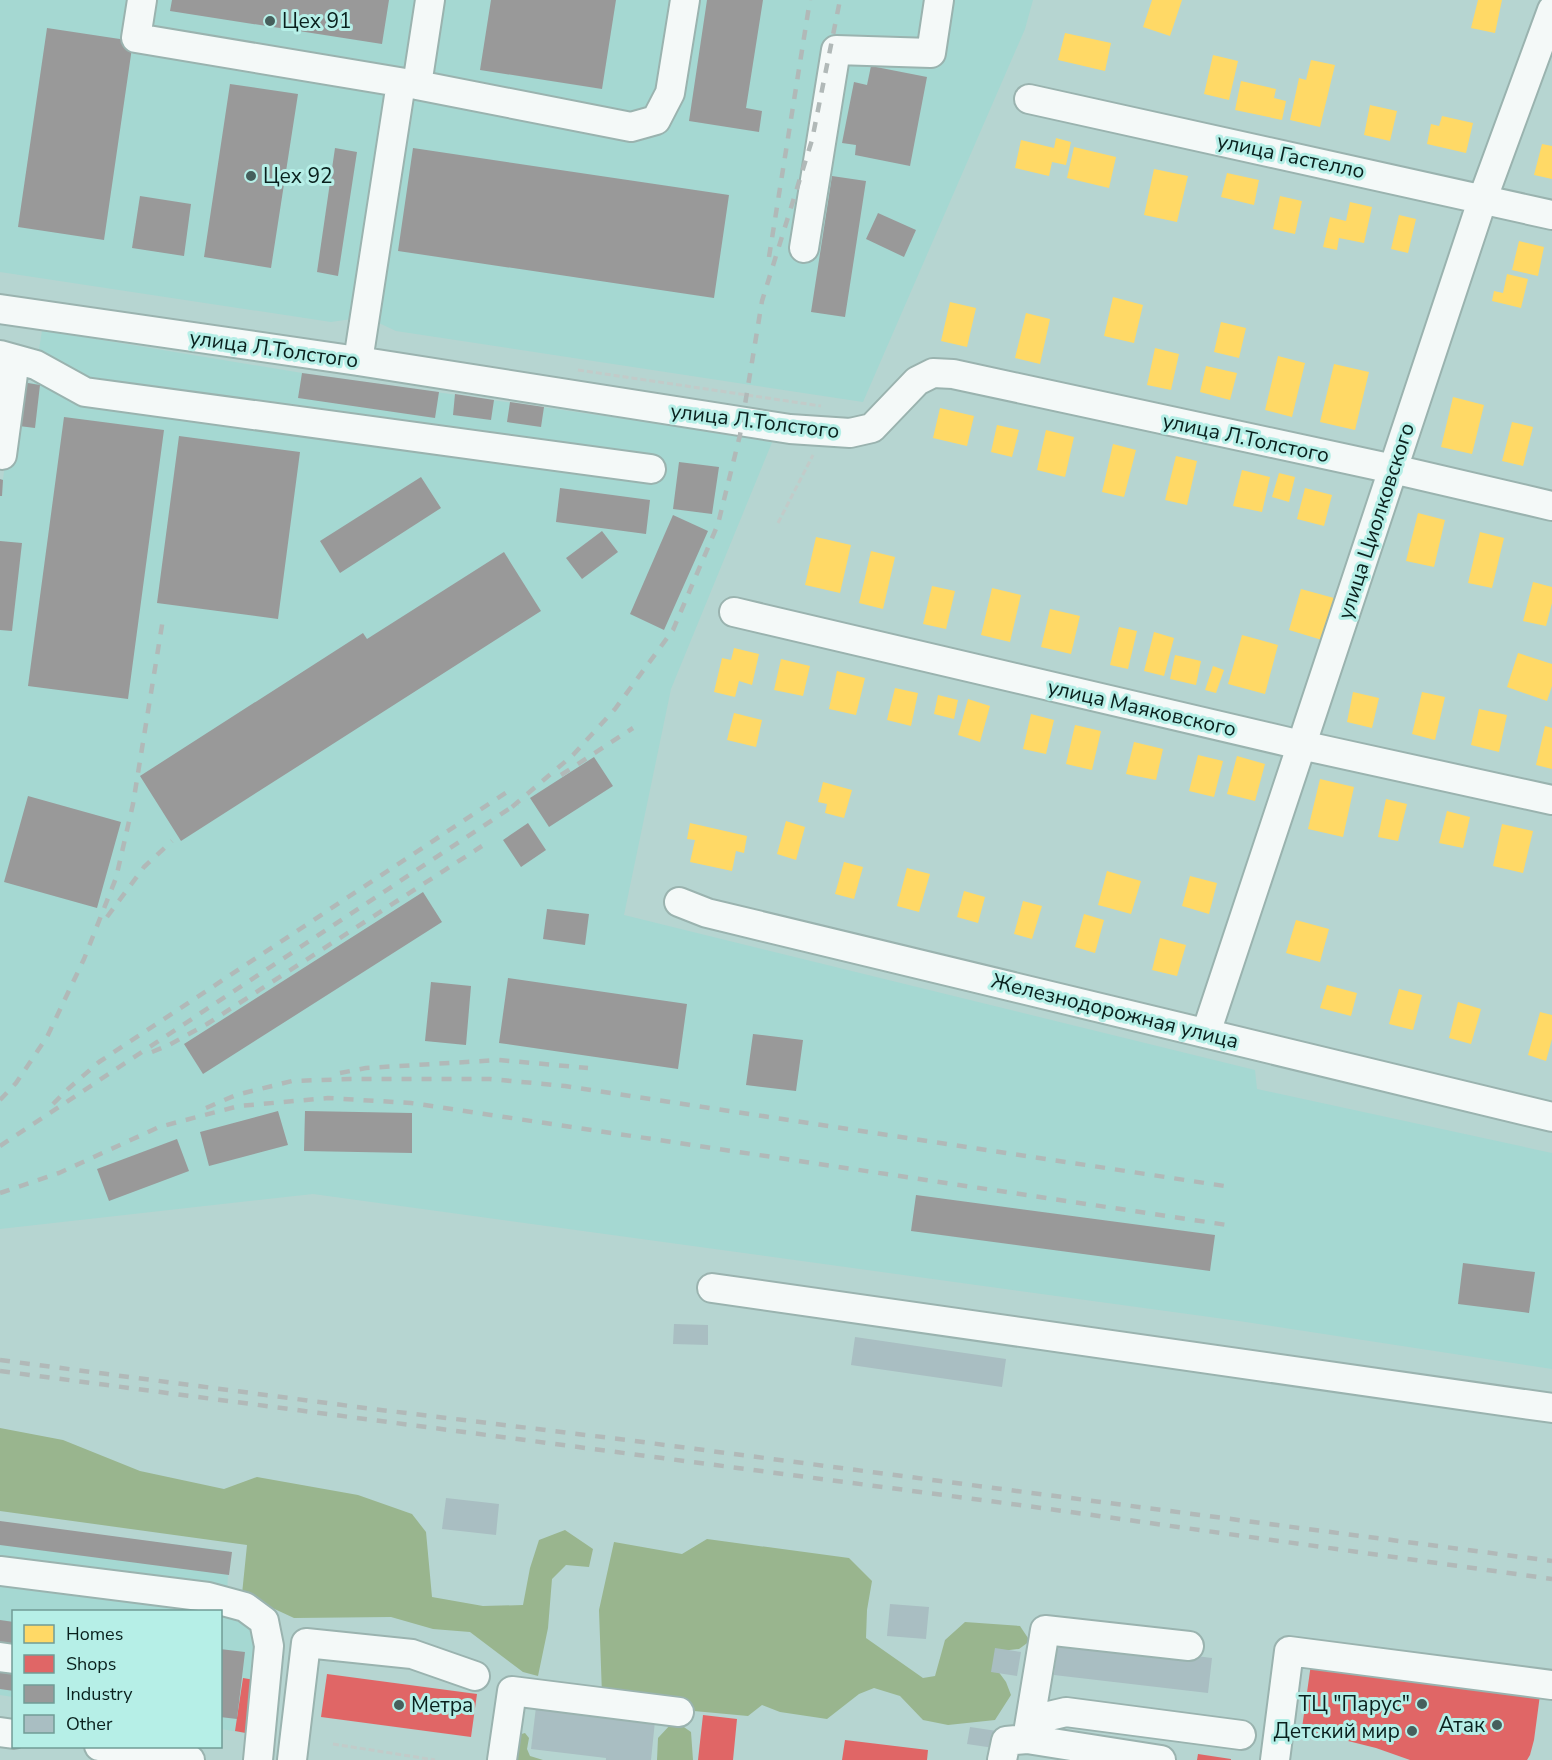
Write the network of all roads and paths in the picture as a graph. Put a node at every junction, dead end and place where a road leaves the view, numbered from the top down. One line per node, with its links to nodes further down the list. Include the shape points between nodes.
1 (142, 0): 6 (street, via 136,38)
2 (430, 0): 6 (street)
3 (685, 0): 6 (street, via 670,93 656,120 631,127)
4 (939, 0): 10 (street, via 931,53 836,50)
5 (1552, 10): 8 (street, улица Циолковского)
6 (409, 84): 13 (street)
7 (1029, 99): 8 (street, улица Гастелло)
8 (1483, 198): 9 (street, улица Гастелло); 18 (street, улица Циолковского)
9 (1552, 215)
10 (804, 248)
11 (0, 309): 13 (street, улица Л.Толстого)
12 (8, 357): 16 (street); 17 (street, via 36,365 85,392)
13 (358, 361): 15 (street, улица Л.Толстого, via 790,429)
14 (729, 392): 15 (path)
15 (823, 419): 18 (street, улица Л.Толстого, via 850,433 872,428 917,381 933,373 952,374); 20 (path)
16 (2, 454)
17 (651, 469)
18 (1393, 469): 19 (street, улица Л.Толстого); 22 (street, улица Циолковского)
19 (1552, 506)
20 (778, 523)
21 (734, 612): 22 (street, улица Маяковского)
22 (1301, 745): 23 (street, улица Маяковского); 25 (street, улица Циолковского)
23 (1552, 800)
24 (679, 902): 25 (street, Железнодорожная улица, via 707,913)
25 (1206, 1034): 26 (street, Железнодорожная улица)
26 (1552, 1117)
27 (712, 1288): 28 (street)
28 (1552, 1408)
29 (0, 1571): 39 (street, via 207,1597 245,1607 264,1621 269,1646)
30 (1189, 1646): 34 (street, via 1045,1630)
31 (475, 1676): 40 (street, via 412,1654 306,1643)
32 (1552, 1685): 45 (street, via 1289,1650)
33 (680, 1712): 42 (street, via 512,1690)
34 (1029, 1729): 35 (street, via 1066,1712); 43 (street, via 1006,1741); 44 (street)
35 (1241, 1735)
36 (333, 1744): 41 (path)
37 (112, 1748): 38 (street)
38 (190, 1760)
39 (258, 1760)
40 (292, 1760)
41 (435, 1760)
42 (502, 1760)
43 (1002, 1760)
44 (1161, 1760)
45 (1275, 1760)

